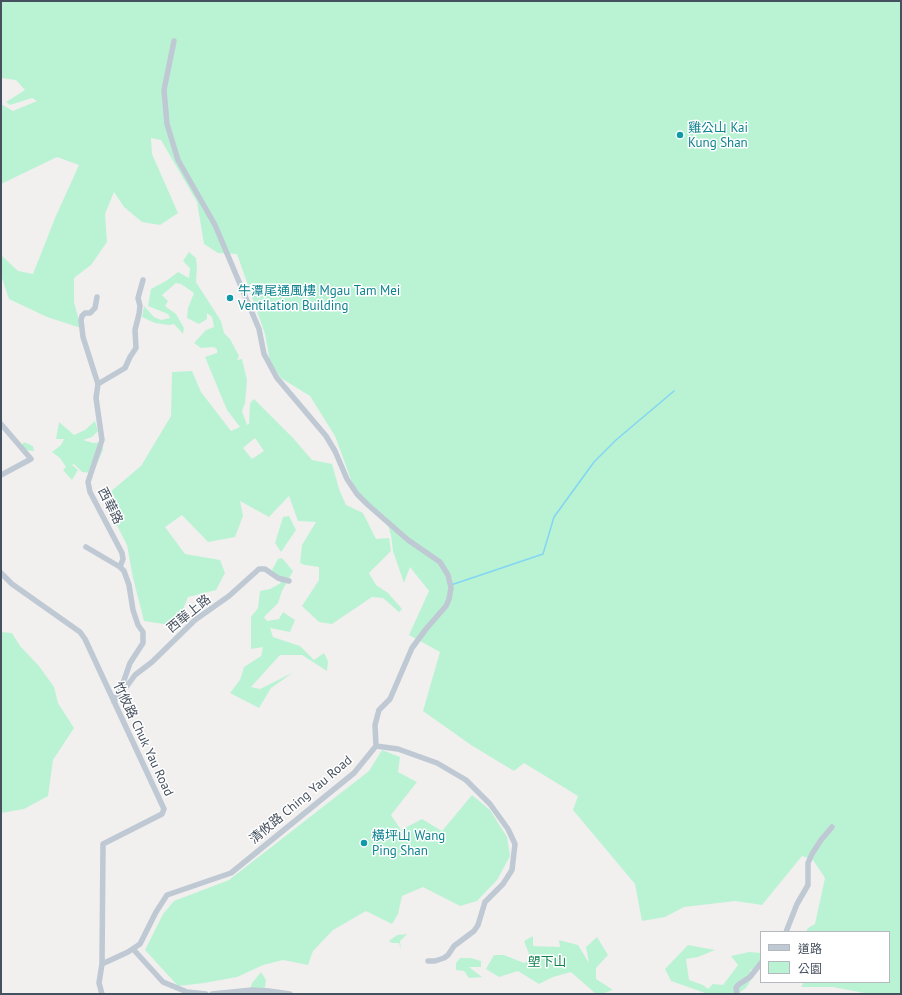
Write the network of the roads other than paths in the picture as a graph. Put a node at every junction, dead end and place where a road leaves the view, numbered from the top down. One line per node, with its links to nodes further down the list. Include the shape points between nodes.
1 (174, 41): 13 (street, via 164,90 166,124 178,160 215,225 259,329 264,354 277,378 323,431 357,494 408,540 440,562 450,578 446,606 412,648 390,699 379,710 375,725)
2 (143, 280): 4 (street, via 138,298 139,314 134,330 136,348 125,368)
3 (97, 297): 4 (street, via 94,310 85,313 81,320 83,337)
4 (98, 384): 8 (street, 西華路, via 96,398 102,440 88,482 90,492 122,553)
5 (1, 424): 6 (street, via 31,459)
6 (1, 475)
7 (86, 547): 8 (street)
8 (120, 566): 11 (street, 西華路, via 129,585 133,610 144,636 143,643 130,663)
9 (1, 573): 12 (street, 竹攸路 Chuk Yau Road, via 12,584 80,632)
10 (288, 580): 11 (street, 西華上路, via 278,578 265,569 259,569 229,596 195,620)
11 (121, 689): 12 (street, 西華上路)
12 (114, 702): 18 (street, 竹攸路 Chuk Yau Road, via 164,812 103,844)
13 (376, 746): 16 (street, 清攸路 Ching Yau Road, via 354,773 231,873 167,895 140,944); 17 (street, via 398,749 430,761 466,780 490,804 508,829 515,844 512,870 503,884 485,902 478,926 444,958)
14 (832, 827): 15 (street, via 808,863 808,885)
15 (786, 931)
16 (133, 949): 18 (street, 清攸路 Ching Yau Road); 20 (street, via 164,982)
17 (428, 961)
18 (102, 964): 22 (street, 竹攸路 Chuk Yau Road)
19 (760, 964): 26 (street, via 750,977 738,984)
20 (187, 993): 23 (street)
21 (282, 993): 24 (street, via 252,990); 25 (street)
22 (102, 994)
23 (206, 994)
24 (212, 994)
25 (290, 994)
26 (737, 994)

